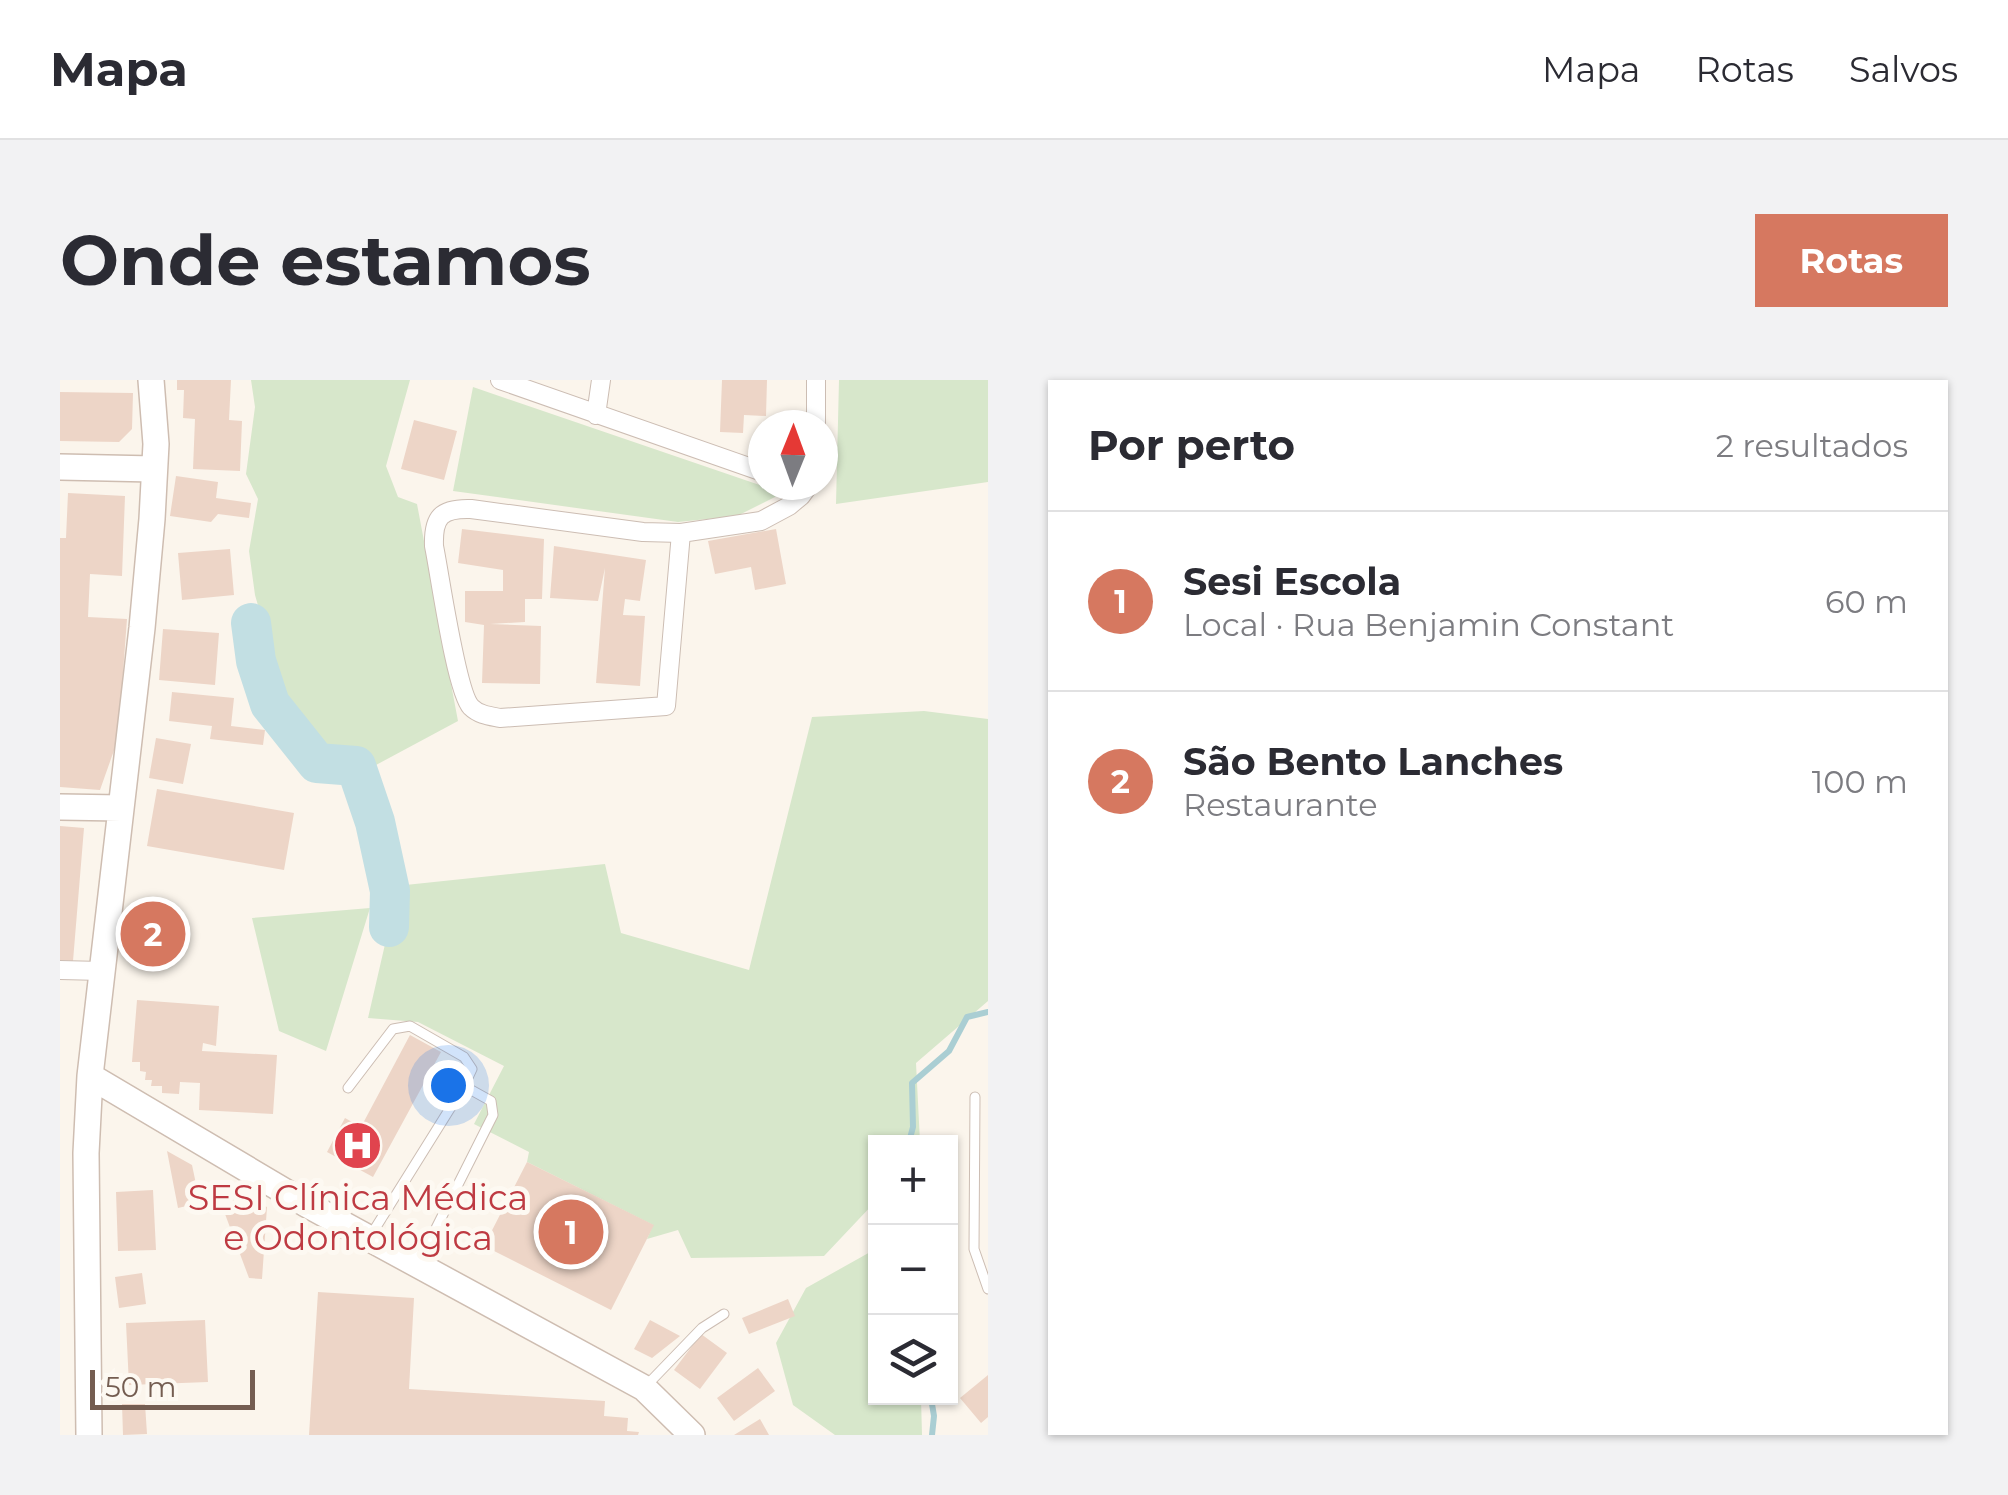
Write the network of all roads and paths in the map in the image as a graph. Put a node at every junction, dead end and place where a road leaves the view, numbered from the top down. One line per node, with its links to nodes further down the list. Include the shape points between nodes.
1 (151, 380): 9 (main road)
2 (500, 380): 6 (street)
3 (601, 380): 6 (street)
4 (816, 380): 5 (street)
5 (816, 410)
6 (596, 415): 8 (street)
7 (60, 467): 9 (main road)
8 (748, 467)
9 (154, 469): 13 (main road)
10 (794, 500): 11 (street, via 760,521)
11 (680, 533): 11 (street, via 666,706 500,718 469,705 434,546 442,514 470,509)
12 (60, 807): 13 (main road)
13 (121, 808): 15 (main road)
14 (60, 970): 15 (street)
15 (102, 971): 16 (main road)
16 (90, 1076): 20 (main road); 25 (main road)
17 (464, 1086): 18 (lane, via 472,1069 464,1057 402,1026); 20 (lane); 21 (lane, via 491,1101 493,1115)
18 (348, 1088)
19 (976, 1097): 22 (lane, via 974,1249)
20 (369, 1238): 21 (main road)
21 (418, 1264): 24 (main road)
22 (988, 1289)
23 (724, 1314): 24 (lane)
24 (644, 1388): 26 (main road)
25 (89, 1435)
26 (692, 1435)

